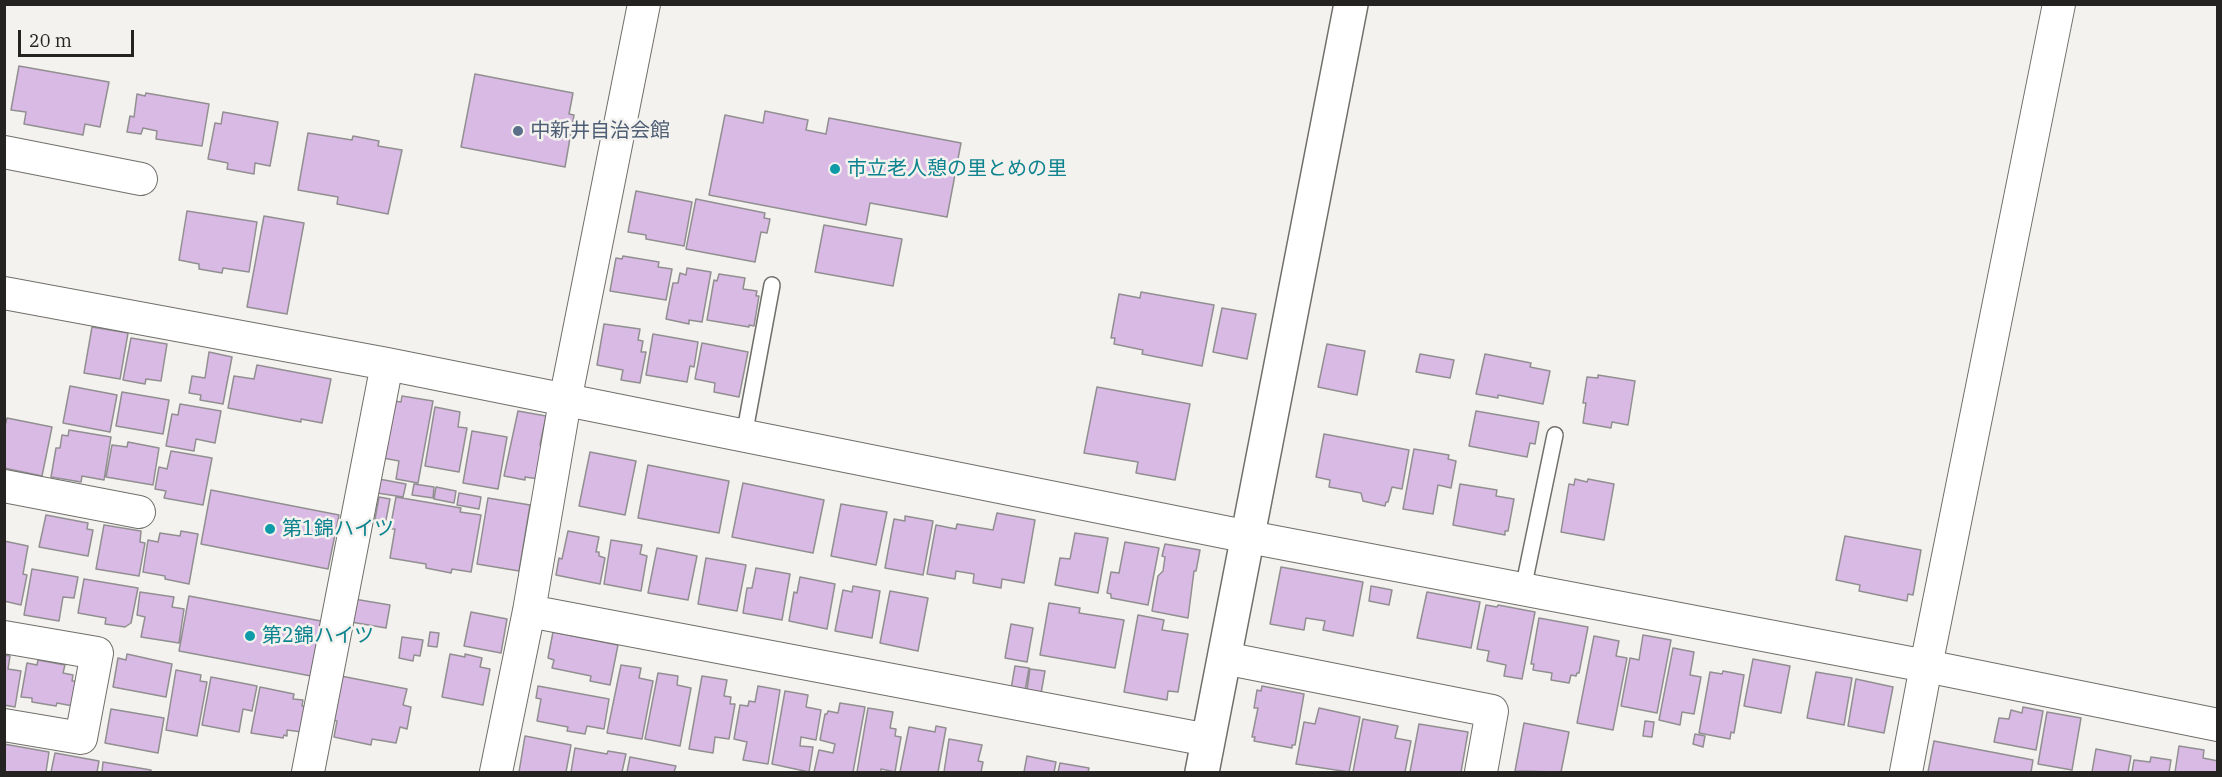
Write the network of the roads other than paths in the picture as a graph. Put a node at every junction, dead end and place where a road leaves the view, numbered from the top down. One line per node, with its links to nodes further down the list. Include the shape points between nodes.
1 (644, 4): 9 (street)
2 (1351, 4): 14 (street)
3 (2059, 4): 19 (street)
4 (4, 152): 5 (street)
5 (141, 179)
6 (772, 285): 11 (lane)
7 (4, 293): 8 (street)
8 (387, 364): 9 (street); 23 (street)
9 (565, 401): 11 (street); 16 (street)
10 (1555, 435): 15 (lane)
11 (744, 436): 14 (street)
12 (4, 486): 13 (street)
13 (140, 512)
14 (1249, 537): 15 (street); 18 (street)
15 (1523, 589): 19 (street)
16 (530, 611): 22 (street); 24 (street)
17 (4, 637): 20 (street, via 97,653 81,738)
18 (1224, 658): 22 (street); 26 (street, via 1492,711)
19 (1926, 666): 21 (street); 27 (street)
20 (4, 724)
21 (2217, 725)
22 (1208, 740): 25 (street)
23 (309, 772)
24 (496, 772)
25 (1202, 772)
26 (1481, 772)
27 (1906, 772)

